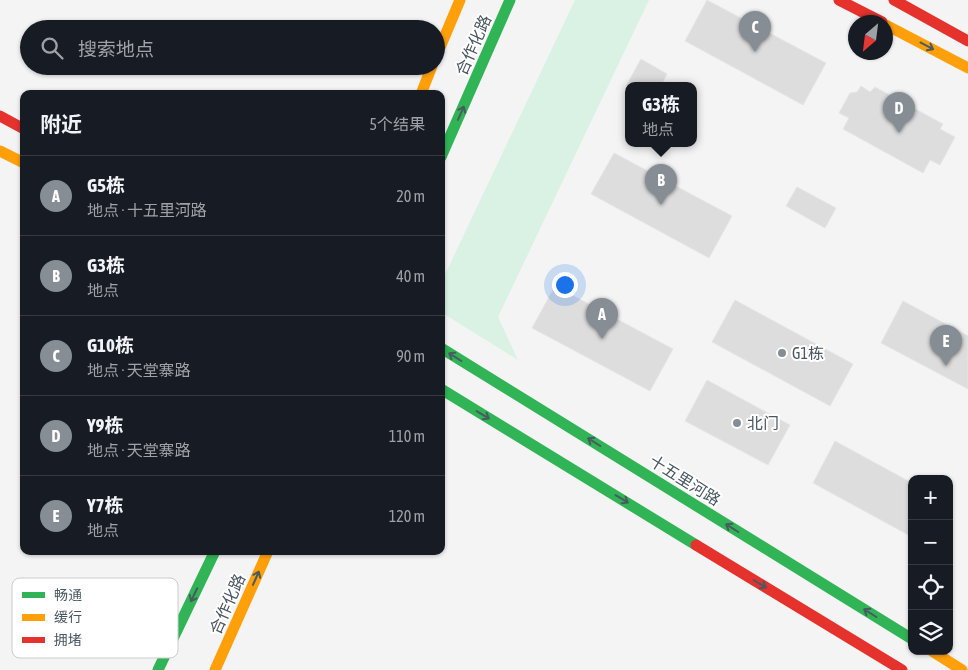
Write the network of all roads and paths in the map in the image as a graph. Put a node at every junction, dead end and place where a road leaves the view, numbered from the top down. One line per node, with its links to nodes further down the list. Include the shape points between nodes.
1 (460, 0): 7 (street, 合作化路)
2 (510, 0): 14 (street, 合作化路, one-way to 2)
3 (839, 0): 5 (street)
4 (894, 0): 8 (street)
5 (868, 15)
6 (893, 29): 9 (street, one-way to 9)
7 (445, 36)
8 (968, 42)
9 (968, 68)
10 (428, 75): 11 (street, 合作化路)
11 (422, 90)
12 (0, 116): 13 (street)
13 (20, 127)
14 (445, 148)
15 (0, 151): 16 (street)
16 (20, 162)
17 (445, 350): 22 (street, 十五里河路, one-way to 17)
18 (445, 391): 28 (street, one-way to 28)
19 (213, 555): 21 (street, 合作化路, one-way to 21)
20 (266, 555): 27 (street, 合作化路, one-way to 20)
21 (178, 628)
22 (908, 637)
23 (939, 655): 29 (street)
24 (164, 658): 26 (street, 合作化路, one-way to 26)
25 (968, 663): 29 (street)
26 (158, 670)
27 (215, 670)
28 (902, 670)
29 (964, 670)

